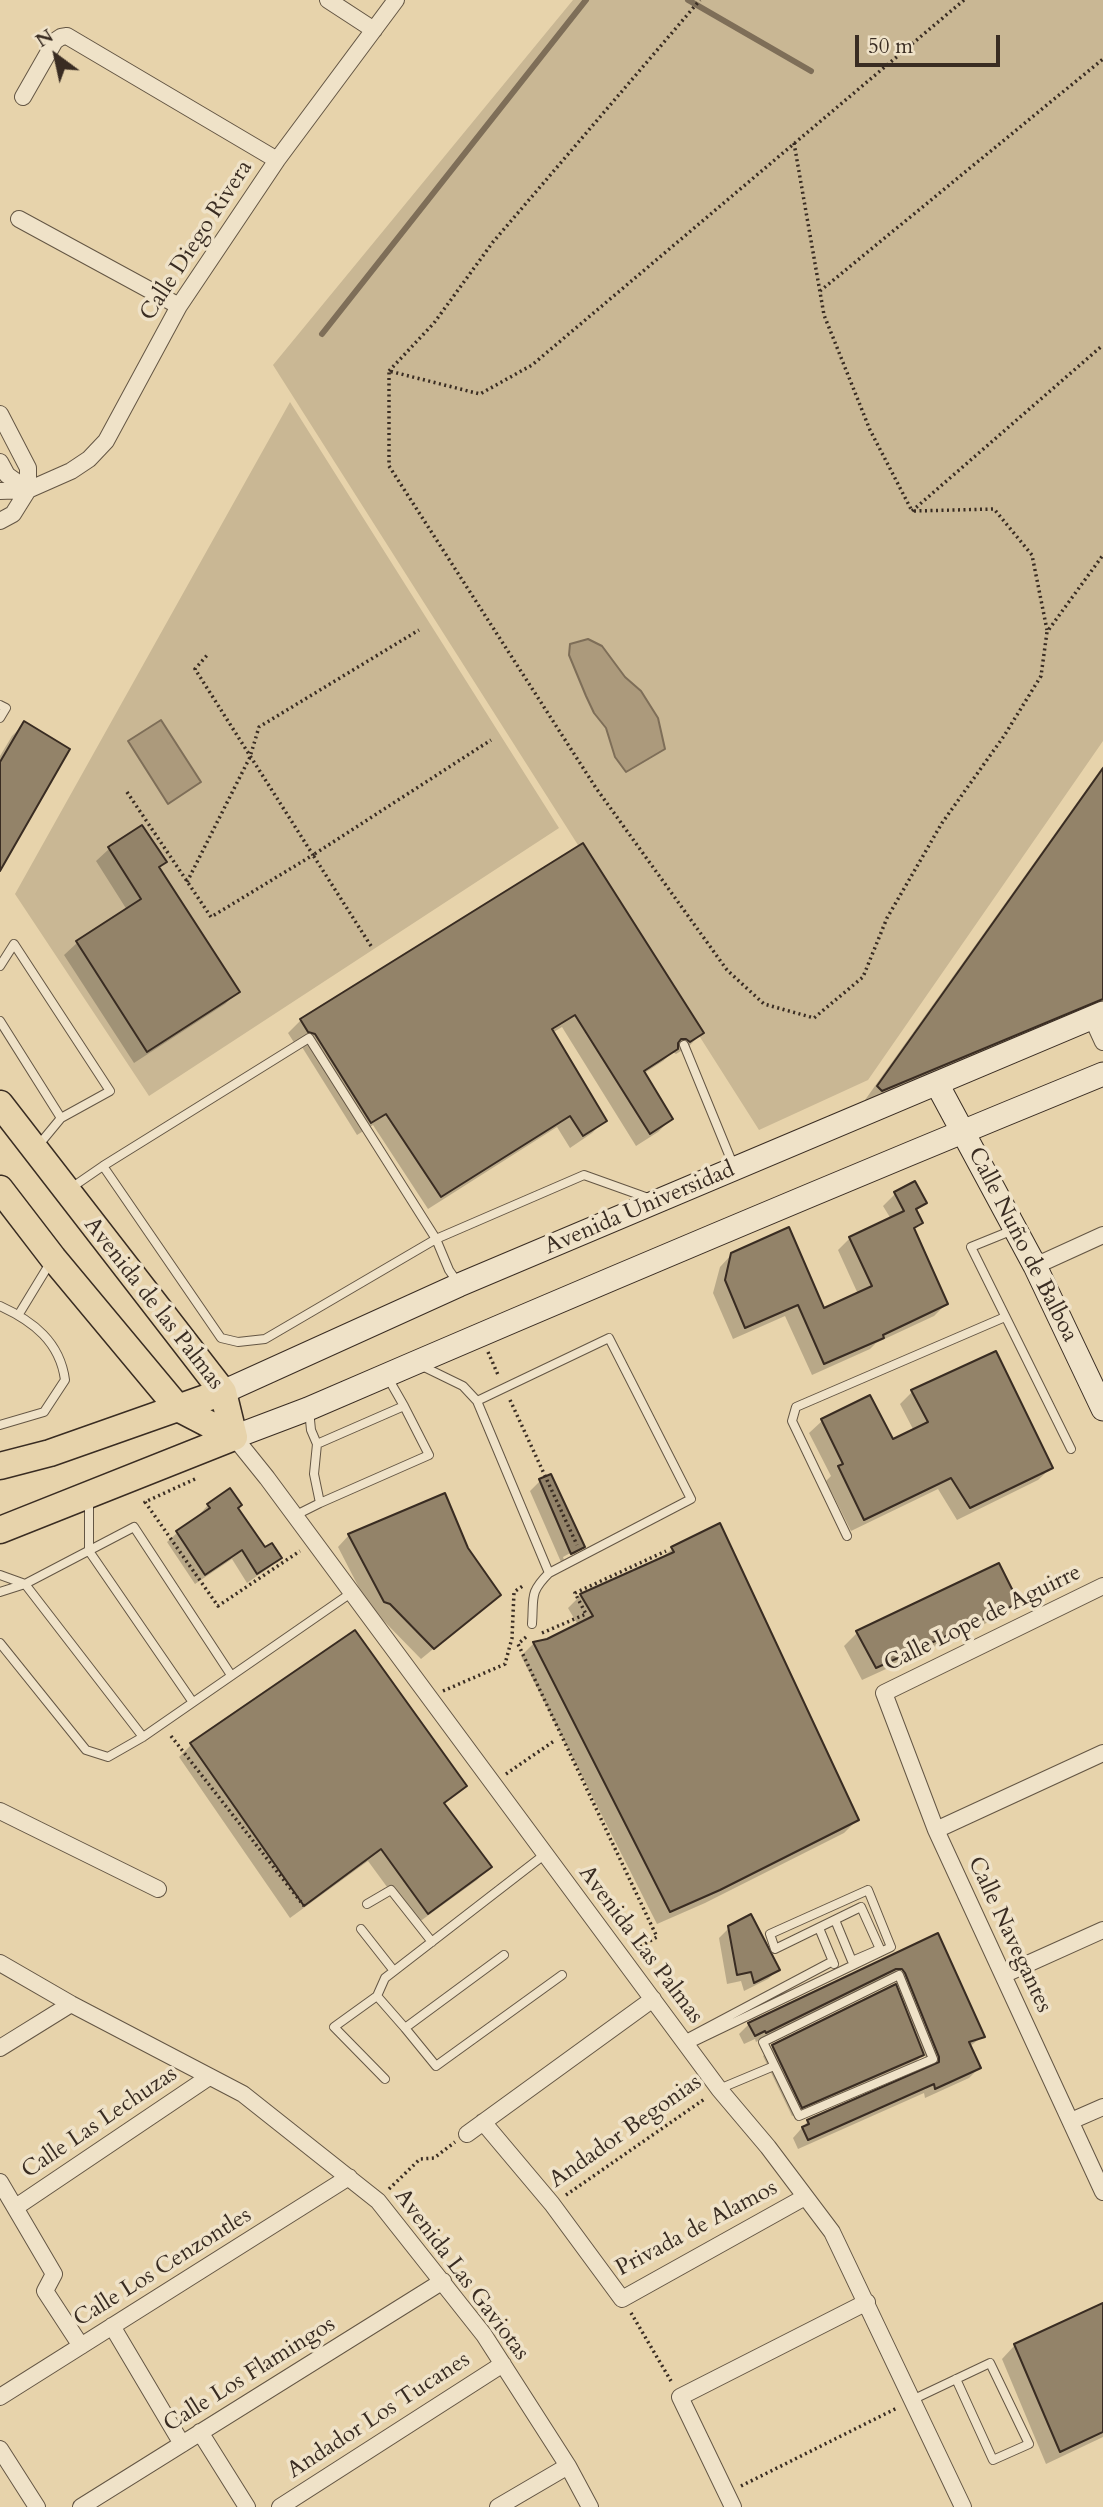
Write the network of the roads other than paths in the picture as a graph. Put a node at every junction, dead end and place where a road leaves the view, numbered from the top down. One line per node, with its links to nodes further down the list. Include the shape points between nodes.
1 (328, 0): 3 (street)
2 (396, 0): 3 (street, Calle Diego Rivera)
3 (374, 30): 5 (street, Calle Diego Rivera)
4 (23, 97): 5 (street, via 55,41 67,36)
5 (277, 160): 7 (street, Calle Diego Rivera)
6 (19, 219): 7 (street)
7 (179, 306): 10 (street, Calle Diego Rivera, via 106,441 71,471)
8 (0, 414): 10 (street, via 28,468)
9 (0, 462): 10 (street, via 7,475)
10 (28, 490): 11 (street, Calle Diego Rivera); 12 (street, Calle Diego Rivera, via 13,514)
11 (0, 491)
12 (0, 522)
13 (0, 705): 14 (lane, via 6,708)
14 (0, 718)
15 (0, 967): 23 (lane, via 15,944 110,1091)
16 (1097, 1015): 18 (street); 21 (main road, Avenida Universidad)
17 (0, 1021): 23 (lane)
18 (1103, 1042)
19 (684, 1045): 27 (lane)
20 (1103, 1074): 24 (main road)
21 (937, 1084): 24 (main road, Calle Nuño de Balboa); 27 (main road, Avenida Universidad)
22 (0, 1104): 25 (main road, Avenida de las Palmas)
23 (61, 1118): 25 (lane)
24 (963, 1132): 31 (main road, Calle Nuño de Balboa); 40 (main road)
25 (35, 1150): 29 (main road, Avenida de las Palmas)
26 (103, 1166): 29 (lane); 33 (lane, via 221,1338 238,1342 265,1339); 33 (lane, via 309,1038)
27 (735, 1170): 30 (main road, Avenida Universidad)
28 (0, 1189): 34 (main road, Avenida de las Palmas)
29 (66, 1192): 43 (main road, Avenida de las Palmas)
30 (659, 1202): 33 (lane, via 584,1175); 36 (main road, Avenida Universidad)
31 (1015, 1229): 35 (main road, Calle Nuño de Balboa); 39 (lane, via 971,1247)
32 (1103, 1235): 35 (street)
33 (436, 1239): 36 (lane)
34 (53, 1258): 38 (lane); 46 (main road, Avenida de las Palmas)
35 (1035, 1266): 42 (main road, Calle Nuño de Balboa)
36 (459, 1285): 43 (main road, Avenida Universidad)
37 (0, 1306): 38 (lane)
38 (19, 1314): 49 (lane, via 45,1335 63,1360 65,1380 44,1412)
39 (1005, 1317): 52 (lane); 58 (lane, via 796,1407 792,1421)
40 (416, 1363): 41 (main road); 44 (lane, via 463,1386)
41 (386, 1376): 45 (lane); 47 (main road)
42 (1098, 1383): 48 (main road, Calle Nuño de Balboa)
43 (223, 1392): 46 (main road, Avenida Universidad); 50 (main road, Avenida de las Palmas)
44 (477, 1401): 60 (lane); 60 (lane, via 609,1338 691,1499)
45 (404, 1406): 51 (lane); 55 (lane, via 429,1455)
46 (178, 1408): 50 (main road, Avenida de las Palmas); 53 (main road, Avenida Universidad)
47 (308, 1409): 50 (main road); 51 (lane)
48 (1103, 1409)
49 (0, 1425)
50 (234, 1437): 54 (main road); 56 (street, Avenida Las Palmas)
51 (317, 1444): 55 (lane, via 314,1474)
52 (1071, 1449)
53 (0, 1466)
54 (89, 1496): 57 (main road); 59 (lane)
55 (320, 1503): 56 (lane)
56 (294, 1516): 65 (street, Avenida Las Palmas)
57 (0, 1531)
58 (847, 1536)
59 (89, 1551): 62 (lane); 68 (lane, via 134,1527); 70 (lane)
60 (549, 1573): 66 (lane, via 532,1597)
61 (0, 1575): 62 (lane)
62 (25, 1584): 64 (lane); 71 (lane)
63 (1103, 1586): 69 (street, Calle Lope de Aguirre)
64 (0, 1592)
65 (351, 1593): 68 (lane); 75 (street, Avenida Las Palmas)
66 (532, 1624)
67 (0, 1643): 71 (lane, via 86,1750 108,1757)
68 (231, 1675): 70 (lane)
69 (884, 1693): 74 (street, Calle Navegantes)
70 (192, 1701): 71 (lane)
71 (143, 1737)
72 (1103, 1753): 74 (street)
73 (0, 1811): 76 (street)
74 (936, 1830): 89 (street, Calle Navegantes)
75 (544, 1855): 82 (lane); 91 (street, Avenida Las Palmas)
76 (158, 1889)
77 (367, 1904): 82 (lane, via 391,1890)
78 (835, 1920): 78 (lane, via 861,1908 880,1949 852,1961); 79 (lane)
79 (819, 1928): 84 (lane); 87 (lane, via 775,1949 770,1934 868,1891 891,1947)
80 (362, 1929): 86 (lane)
81 (1103, 1930): 89 (street)
82 (432, 1942): 86 (lane)
83 (504, 1955): 93 (lane)
84 (833, 1961): 87 (lane); 94 (lane)
85 (0, 1963): 92 (street, Avenida Las Gaviotas)
86 (394, 1971): 90 (lane, via 385,1978)
87 (837, 1971): 94 (lane)
88 (562, 1975): 93 (lane, via 436,2066)
89 (1003, 1975): 101 (street, Calle Navegantes)
90 (377, 1996): 93 (lane); 98 (lane, via 334,2027)
91 (653, 1999): 94 (street, Avenida Las Palmas); 102 (street)
92 (71, 2004): 95 (street); 97 (street, Avenida Las Gaviotas)
93 (405, 2028)
94 (685, 2043): 99 (street, Avenida Las Palmas)
95 (0, 2048)
96 (774, 2066): 96 (lane, via 763,2042 899,1975 933,2059 799,2116); 99 (lane)
97 (209, 2077): 104 (street, Avenida Las Gaviotas, via 243,2094); 108 (street, Calle Las Lechuzas)
98 (385, 2079)
99 (719, 2089): 107 (street, Avenida Las Palmas)
100 (1103, 2108): 101 (street)
101 (1071, 2121): 106 (street, Calle Navegantes)
102 (483, 2122): 103 (street); 107 (street, Privada de Alamos, via 552,2204 622,2299)
103 (467, 2134)
104 (349, 2177): 109 (street, Avenida Las Gaviotas, via 378,2200); 111 (street, Calle Los Cenzontles)
105 (0, 2182): 108 (street)
106 (1103, 2192)
107 (805, 2197): 110 (street, Avenida Las Palmas, via 832,2232)
108 (16, 2207): 112 (street, via 54,2274 45,2291)
109 (443, 2281): 113 (street, Avenida Las Gaviotas); 117 (street, Calle Los Flamingos)
110 (866, 2302): 116 (street, Avenida Las Palmas); 121 (street, via 680,2397)
111 (112, 2326): 112 (street, Calle Los Cenzontles); 118 (street)
112 (81, 2346): 115 (street, Calle Los Cenzontles)
113 (503, 2364): 120 (street, Avenida Las Gaviotas); 125 (street, Andador Los Tucanes)
114 (956, 2379): 114 (lane, via 990,2362 1028,2444 993,2460); 116 (lane)
115 (0, 2397)
116 (911, 2400): 128 (street, Avenida Las Palmas)
117 (201, 2432): 118 (street, Calle Los Flamingos); 124 (street)
118 (182, 2444): 123 (street, Calle Los Flamingos)
119 (0, 2449): 122 (street)
120 (568, 2466): 126 (street); 127 (street, Avenida Las Gaviotas)
121 (730, 2500)
122 (37, 2507)
123 (81, 2507)
124 (247, 2507)
125 (280, 2507)
126 (498, 2507)
127 (590, 2507)
128 (964, 2507)

